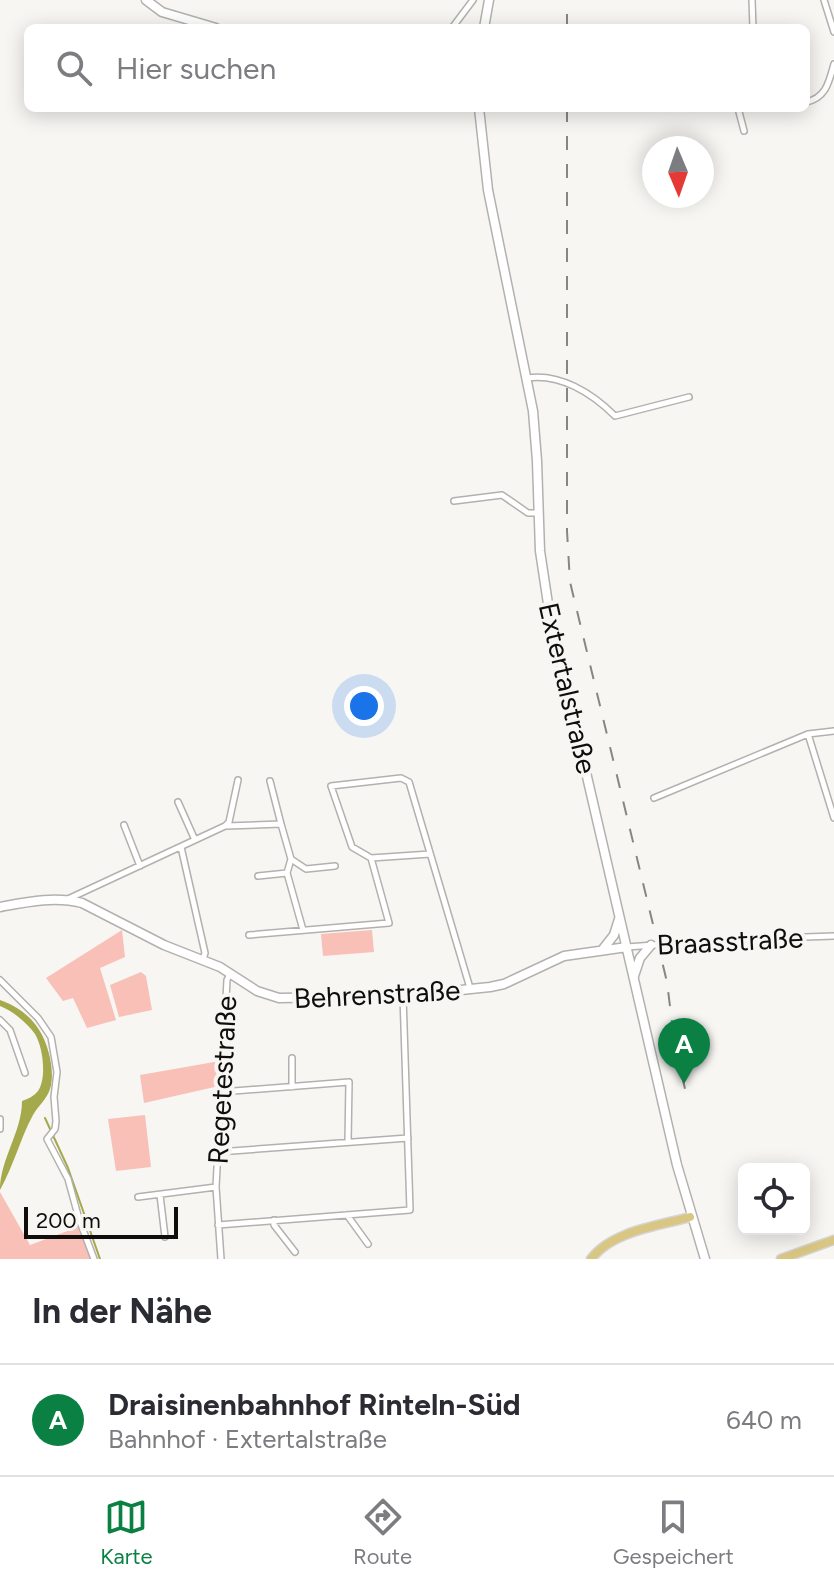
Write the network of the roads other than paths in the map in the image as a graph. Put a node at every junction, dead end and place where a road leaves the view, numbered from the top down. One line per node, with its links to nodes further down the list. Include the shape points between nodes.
1 (146, 0): 7 (main road, via 162,12)
2 (473, 0): 8 (street)
3 (489, 0): 9 (main road)
4 (752, 0): 10 (street)
5 (824, 0): 6 (street)
6 (833, 23): 11 (street)
7 (202, 24)
8 (455, 24)
9 (485, 24)
10 (753, 24)
11 (834, 32)
12 (834, 64): 13 (street, via 824,93)
13 (810, 101)
14 (479, 112): 17 (main road, Extertalstraße, via 488,190)
15 (739, 112): 16 (street)
16 (744, 131)
17 (527, 378): 18 (street, via 566,383 615,416); 20 (main road, Extertalstraße)
18 (689, 397)
19 (454, 501): 20 (street, via 502,495 528,513)
20 (539, 513): 42 (main road, Extertalstraße, via 550,617)
21 (834, 731): 22 (street)
22 (808, 734): 25 (street); 27 (street)
23 (238, 780): 30 (street)
24 (270, 781): 28 (street)
25 (654, 798)
26 (178, 802): 31 (street)
27 (834, 818)
28 (281, 824): 30 (street); 35 (street)
29 (124, 825): 36 (street)
30 (225, 826): 31 (street)
31 (195, 840): 32 (street)
32 (181, 847): 36 (street); 49 (street)
33 (430, 854): 34 (street); 34 (street, via 409,782 401,778 331,786 352,847); 53 (street)
34 (371, 858): 43 (street, via 389,923)
35 (291, 859): 37 (street, via 306,869); 38 (street)
36 (140, 866): 40 (street)
37 (335, 866)
38 (287, 873): 39 (street); 43 (street)
39 (258, 876)
40 (67, 899): 41 (main road, Behrenstraße); 49 (main road, Behrenstraße)
41 (0, 907)
42 (619, 918): 47 (main road, Extertalstraße); 48 (main road)
43 (303, 930): 44 (street)
44 (249, 935)
45 (834, 936): 46 (street, Braasstraße)
46 (651, 945): 47 (street, Braasstraße); 51 (main road)
47 (627, 947): 48 (main road, Behrenstraße); 51 (main road, Extertalstraße)
48 (603, 949): 53 (main road, Behrenstraße, via 564,956 504,984)
49 (203, 959): 50 (main road, Behrenstraße)
50 (230, 974): 54 (main road, Behrenstraße, via 279,998); 59 (street, Regetestraße)
51 (634, 977): 69 (main road, Extertalstraße)
52 (0, 980): 76 (street, via 51,1037 56,1121 47,1139 68,1179)
53 (470, 989): 54 (main road, Behrenstraße)
54 (403, 996): 62 (street)
55 (0, 1020): 57 (street, via 10,1030)
56 (292, 1058): 58 (street)
57 (25, 1073)
58 (292, 1087): 59 (street); 63 (street, via 349,1082)
59 (221, 1092): 64 (street, Regetestraße)
60 (0, 1119): 61 (street)
61 (0, 1129)
62 (408, 1138): 63 (street); 68 (street, via 410,1210)
63 (348, 1142): 64 (street)
64 (218, 1152): 65 (street, Regetestraße)
65 (216, 1187): 66 (street, Regetestraße); 71 (street, Regetestraße)
66 (160, 1195): 67 (street, Regetestraße); 72 (street)
67 (138, 1197)
68 (346, 1214): 70 (street); 74 (street)
69 (690, 1217): 78 (main road, via 617,1238); 79 (main road, Extertalstraße)
70 (274, 1220): 71 (street); 75 (street)
71 (218, 1225): 77 (street, Regetestraße)
72 (165, 1237)
73 (834, 1240): 80 (main road)
74 (368, 1244)
75 (295, 1252)
76 (94, 1259)
77 (221, 1259)
78 (591, 1259)
79 (705, 1259)
80 (781, 1259)

